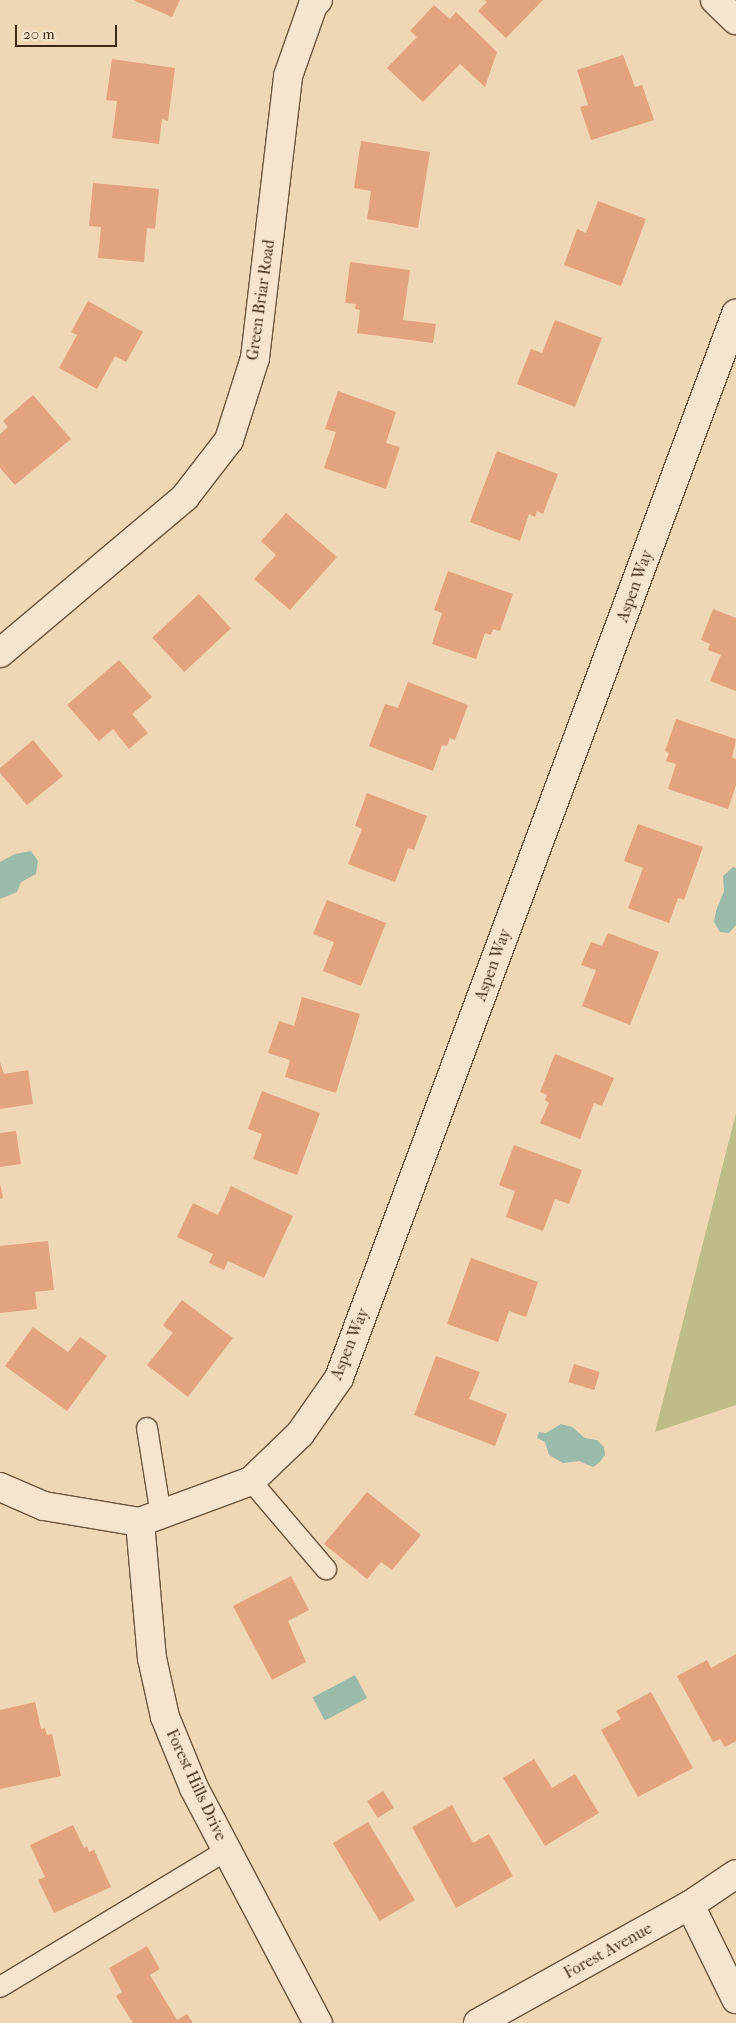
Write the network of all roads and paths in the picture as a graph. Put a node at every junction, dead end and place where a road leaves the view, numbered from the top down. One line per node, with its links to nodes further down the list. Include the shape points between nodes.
1 (318, 0): 5 (street, Green Briar Road, via 313,5 288,76 254,358 229,440 186,496)
2 (715, 0): 3 (street)
3 (736, 20)
4 (736, 314): 7 (street, Aspen Way, via 339,1378 300,1434)
5 (0, 654)
6 (147, 1428): 9 (lane)
7 (251, 1481): 9 (street, Aspen Way); 10 (lane)
8 (0, 1487): 9 (street, via 44,1506)
9 (151, 1518): 11 (street, Forest Hills Drive, via 152,1658 164,1717 194,1788)
10 (326, 1569)
11 (227, 1850): 14 (lane); 16 (street, Forest Hills Drive)
12 (736, 1874): 13 (street, Forest Avenue)
13 (690, 1905): 15 (street); 17 (street, Forest Avenue)
14 (0, 1987)
15 (736, 1999)
16 (318, 2023)
17 (478, 2023)

